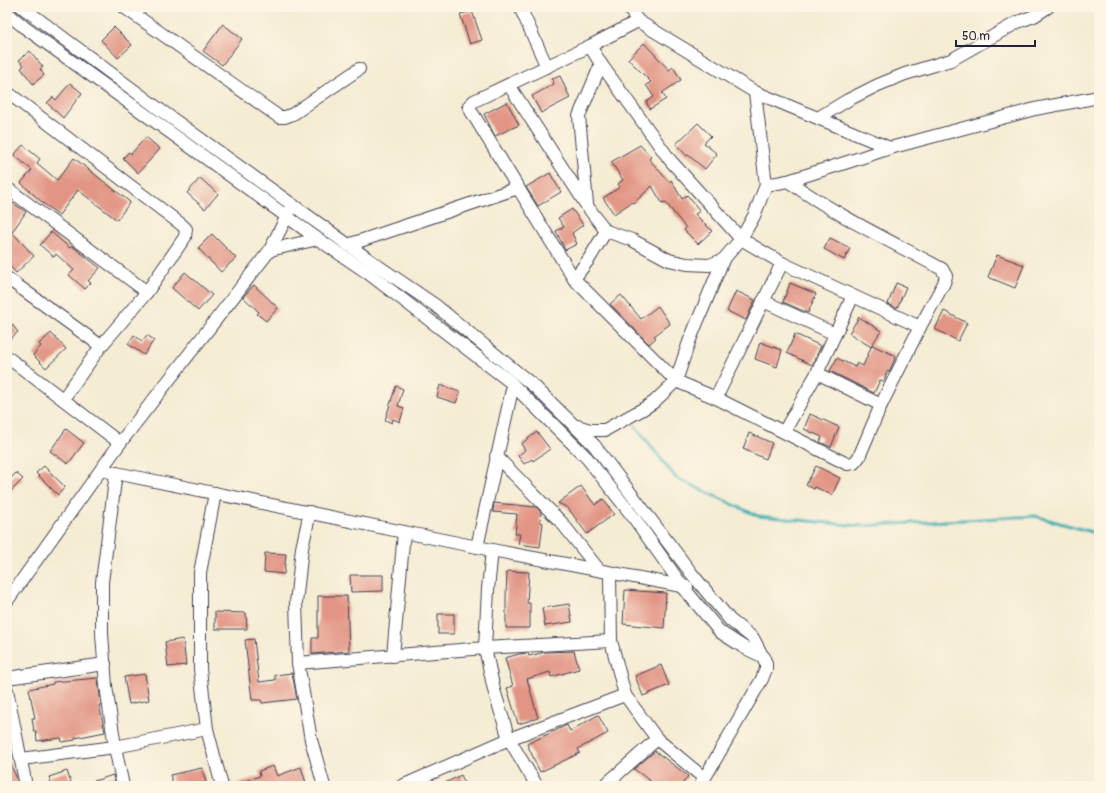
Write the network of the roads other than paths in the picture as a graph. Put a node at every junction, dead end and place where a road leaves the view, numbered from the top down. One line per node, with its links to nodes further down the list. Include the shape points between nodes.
1 (22, 7): 9 (street)
2 (124, 7): 12 (street, via 279,117 293,114)
3 (520, 7): 11 (street)
4 (628, 7): 7 (street)
5 (1048, 7): 19 (street, via 951,60 878,85)
6 (7, 14): 13 (street)
7 (638, 21): 8 (street); 16 (street)
8 (590, 46): 10 (street); 11 (street)
9 (94, 61): 13 (street); 18 (street)
10 (601, 64): 29 (street, via 579,116); 33 (street, via 670,160)
11 (547, 67): 14 (street)
12 (358, 69)
13 (87, 72): 20 (street)
14 (509, 85): 27 (street, via 474,101 469,106); 29 (street)
15 (7, 92): 41 (street, via 186,229 184,237)
16 (755, 92): 19 (street); 25 (street)
17 (1099, 98): 21 (street, via 1035,109)
18 (159, 109): 20 (street); 22 (street)
19 (818, 118): 21 (street)
20 (152, 120): 23 (street)
21 (890, 148): 24 (street)
22 (230, 160): 23 (street); 28 (street)
23 (224, 171): 30 (street)
24 (788, 181): 25 (street); 46 (street, via 830,209 942,269 946,276 944,283)
25 (766, 185): 33 (street, via 754,216)
26 (7, 188): 41 (street)
27 (518, 188): 34 (street); 40 (street)
28 (293, 205): 30 (street); 34 (street)
29 (587, 206): 31 (street)
30 (287, 216): 32 (street); 35 (street)
31 (606, 231): 36 (street, via 632,240 669,260 709,265); 40 (street)
32 (318, 239): 35 (street); 38 (street)
33 (741, 239): 36 (street); 37 (street)
34 (348, 245): 38 (street)
35 (270, 250): 62 (street)
36 (723, 260): 53 (street, via 689,342)
37 (782, 263): 42 (street); 43 (street)
38 (371, 268): 44 (street); 45 (street)
39 (7, 278): 48 (street)
40 (574, 279): 53 (street)
41 (146, 292): 48 (street)
42 (853, 296): 46 (street); 47 (street)
43 (763, 301): 47 (street); 55 (street)
44 (438, 308): 45 (street); 50 (street)
45 (430, 319): 51 (street)
46 (920, 327): 57 (street)
47 (835, 334): 52 (street)
48 (101, 346): 56 (street)
49 (7, 357): 56 (street)
50 (501, 358): 51 (street); 58 (street)
51 (495, 370): 54 (street)
52 (817, 373): 57 (street); 61 (street)
53 (676, 381): 55 (street); 60 (street, via 649,405 605,430 590,430)
54 (513, 385): 59 (street); 63 (street)
55 (716, 398): 61 (street)
56 (63, 399): 62 (street)
57 (881, 405): 61 (street, via 859,457 854,463 847,464)
58 (556, 407): 59 (street); 60 (street)
59 (546, 417): 73 (street, via 587,458)
60 (575, 425): 72 (street, via 594,445)
61 (784, 432)
62 (120, 443): 64 (street)
63 (496, 456): 69 (street); 71 (street, via 562,523)
64 (101, 470): 65 (street); 74 (street)
65 (116, 473): 66 (street); 80 (street, via 102,582)
66 (215, 493): 67 (street); 84 (street, via 199,588 200,669)
67 (310, 512): 68 (street); 79 (street, via 302,548 296,603)
68 (404, 532): 69 (street); 77 (street)
69 (477, 547): 70 (street)
70 (492, 550): 71 (street); 76 (street)
71 (604, 571): 73 (street); 75 (street)
72 (701, 586): 73 (street); 78 (street, via 730,620 753,638)
73 (683, 587): 78 (street, via 720,632)
74 (7, 600)
75 (611, 641): 76 (street); 83 (street)
76 (485, 648): 77 (street); 85 (street, via 494,690)
77 (393, 656): 79 (street)
78 (764, 657): 90 (street, via 766,669 762,679)
79 (298, 663): 94 (street, via 311,740)
80 (105, 664): 81 (street); 87 (street)
81 (7, 678)
82 (7, 690): 88 (street)
83 (624, 694): 85 (street); 86 (street)
84 (207, 728): 87 (street); 93 (street)
85 (509, 739): 89 (street); 96 (street)
86 (657, 739): 90 (street); 97 (street)
87 (115, 747): 88 (street); 92 (street)
88 (21, 759): 91 (street)
89 (424, 782): 95 (street)
90 (702, 782)
91 (26, 786)
92 (123, 786)
93 (222, 786)
94 (324, 786)
95 (402, 786)
96 (536, 786)
97 (604, 786)

